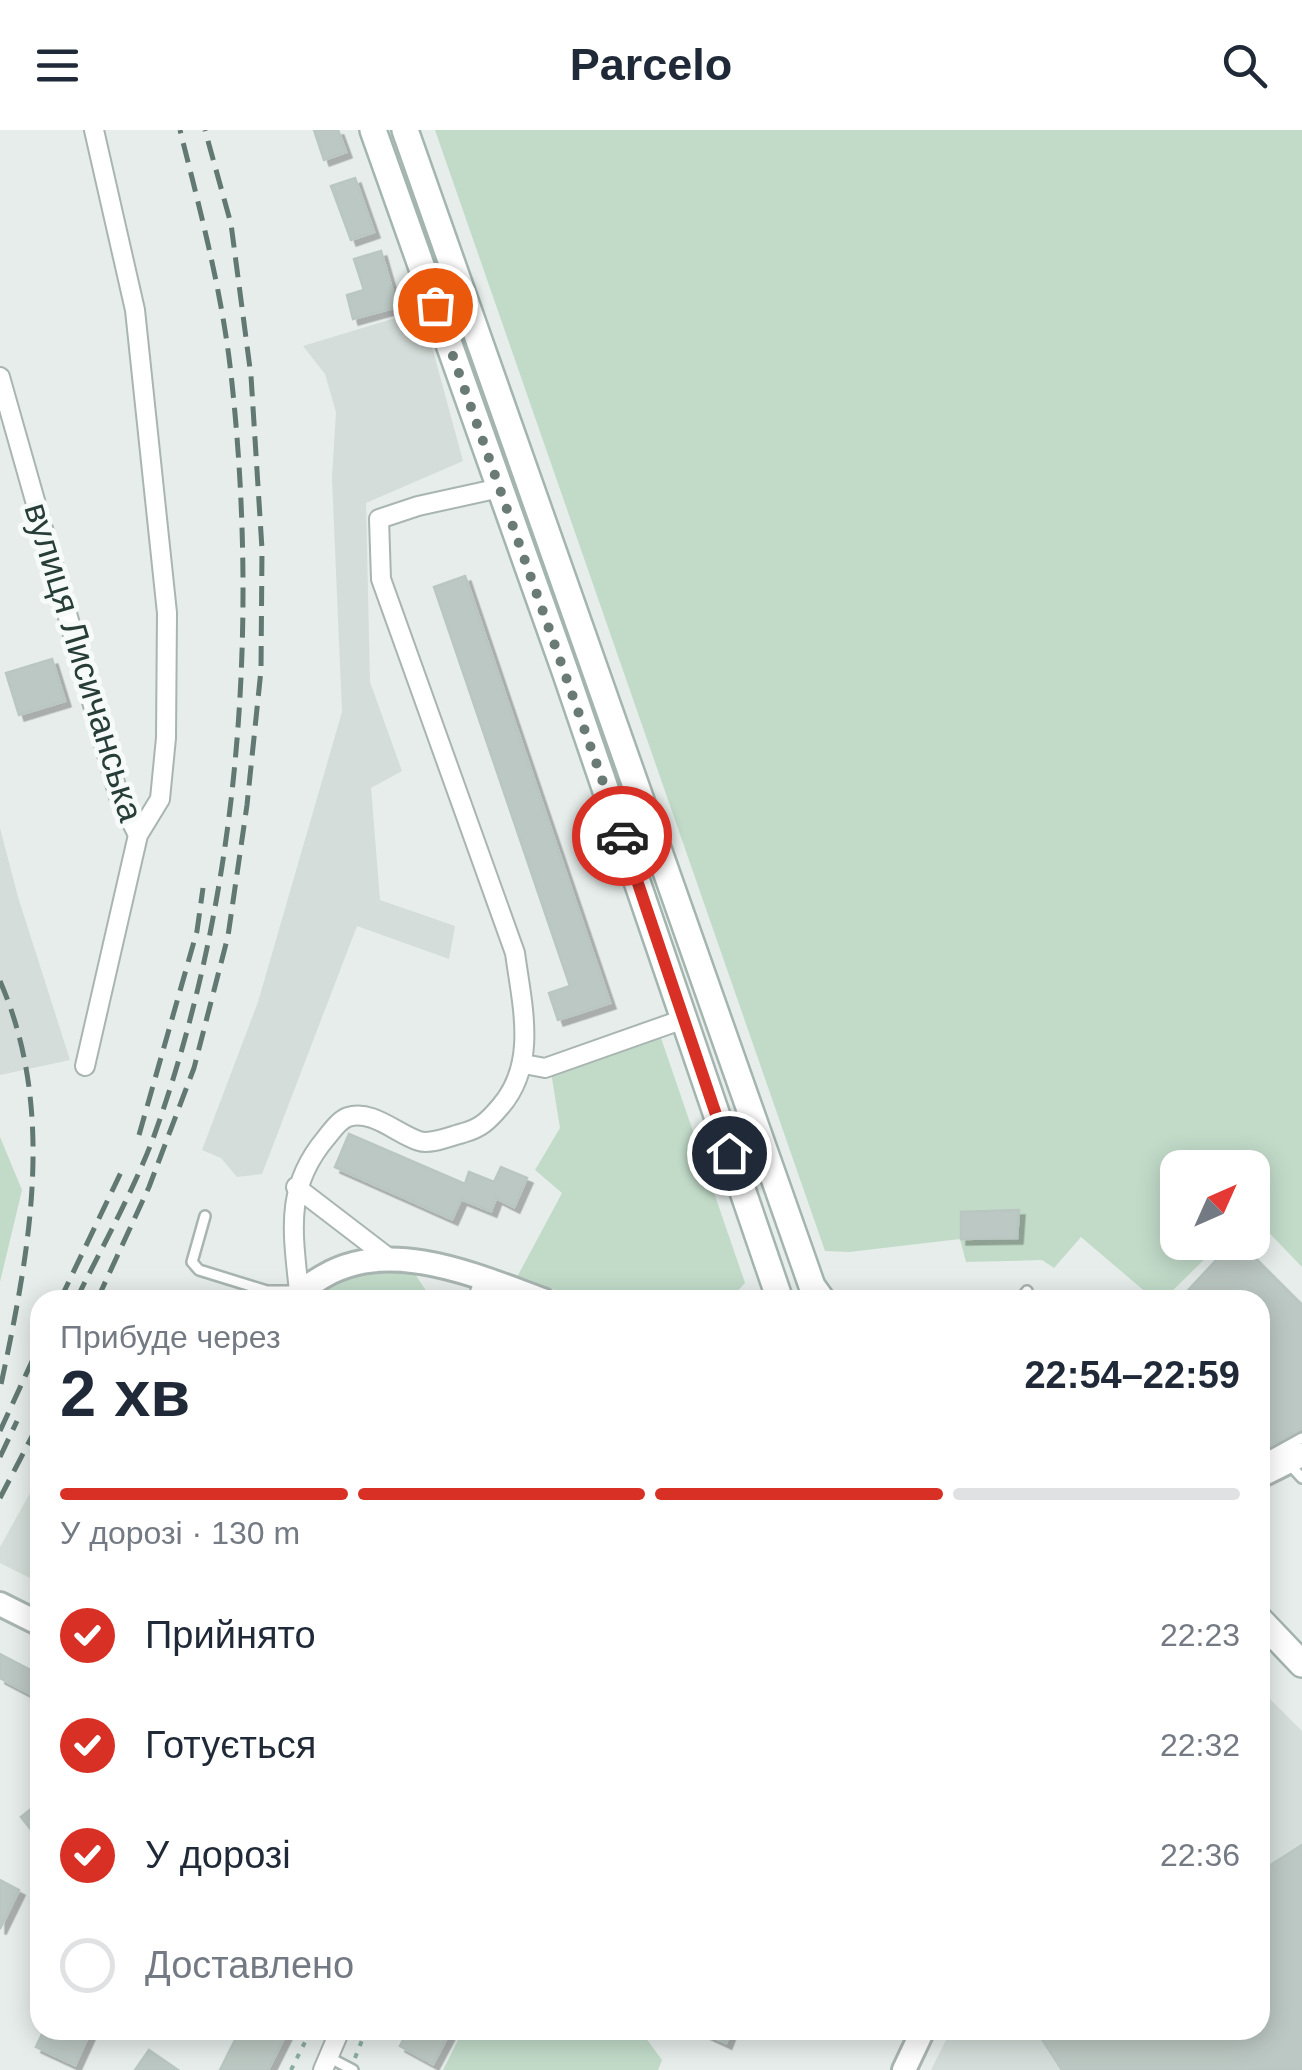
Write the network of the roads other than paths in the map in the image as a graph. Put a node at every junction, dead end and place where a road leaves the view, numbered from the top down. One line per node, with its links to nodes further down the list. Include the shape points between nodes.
1 (94, 130): 6 (street, via 136,310 167,613 160,799)
2 (373, 130): 5 (main road)
3 (405, 130): 18 (main road)
4 (0, 377): 6 (street, вулиця Лисичанська, via 119,797)
5 (500, 488): 7 (main road); 8 (street, via 379,519 381,579 515,953)
6 (138, 835): 9 (street, вулиця Лисичанська)
7 (684, 1019): 8 (street, via 545,1068); 17 (main road)
8 (524, 1064): 10 (street, via 509,1097 481,1128 423,1143 366,1116 346,1118)
9 (84, 1066)
10 (296, 1187): 12 (street); 14 (street)
11 (205, 1216): 13 (lane, via 192,1262 198,1270)
12 (390, 1259): 15 (street, via 336,1270); 16 (street)
13 (264, 1290)
14 (297, 1290)
15 (306, 1290)
16 (481, 1290)
17 (772, 1290)
18 (815, 1290)
19 (1302, 1438): 20 (lane)
20 (1270, 1456)
21 (1297, 1466): 22 (street)
22 (1270, 1473)
23 (0, 1604): 24 (street)
24 (30, 1619)
25 (1270, 1630): 26 (main road)
26 (1302, 1664)
27 (336, 2040): 29 (street)
28 (918, 2040): 31 (street)
29 (326, 2064): 30 (lane)
30 (352, 2069)
31 (904, 2070)

